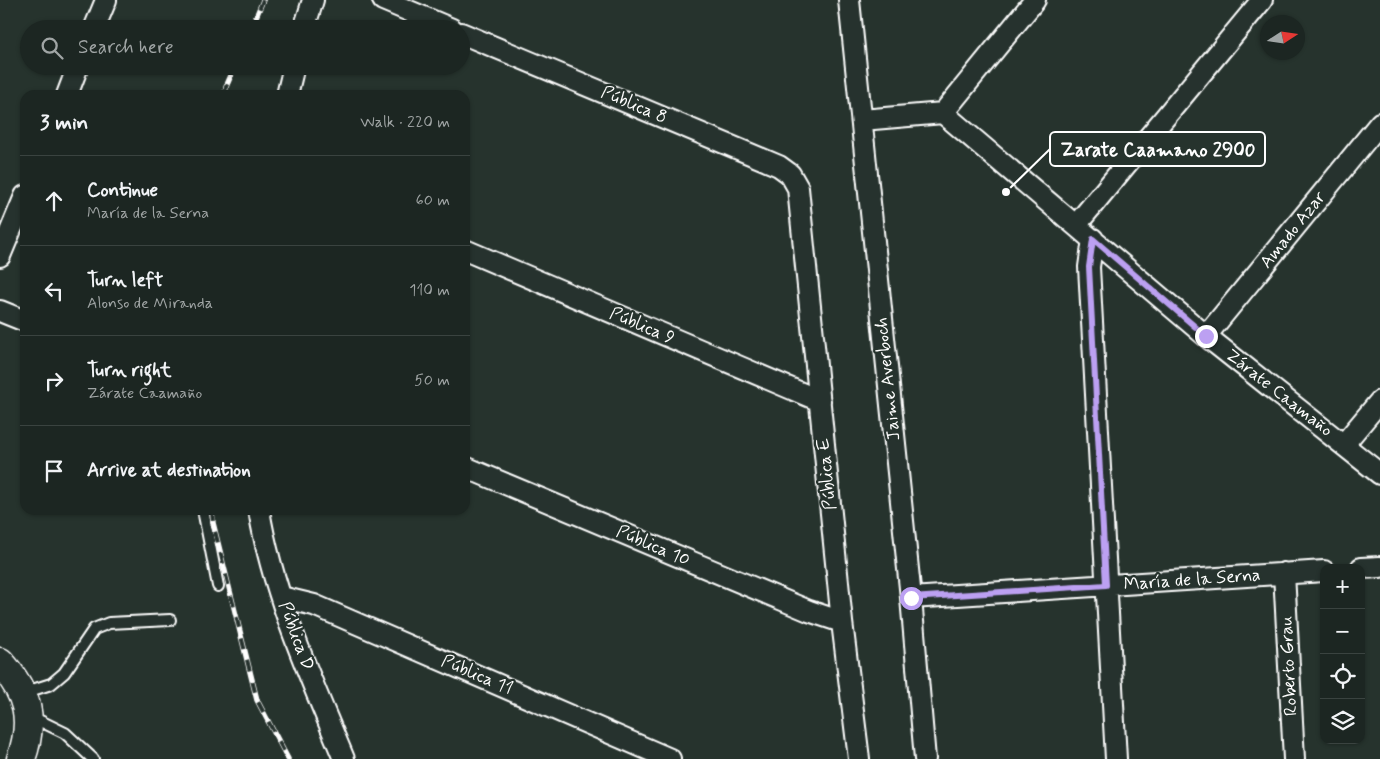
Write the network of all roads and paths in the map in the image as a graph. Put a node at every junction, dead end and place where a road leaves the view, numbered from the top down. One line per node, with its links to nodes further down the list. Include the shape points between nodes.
1 (106, 0): 7 (street)
2 (313, 0): 8 (street)
3 (383, 0): 9 (street)
4 (849, 0): 16 (street, Jaime Averboch)
5 (1035, 0): 15 (street)
6 (1262, 0): 20 (street)
7 (98, 20)
8 (307, 20)
9 (431, 20)
10 (470, 37): 18 (street, Pública 8, via 779,166 790,174)
11 (75, 75): 13 (street)
12 (292, 75): 14 (street)
13 (69, 90)
14 (288, 90)
15 (943, 113): 16 (street); 20 (street, Zárate Caamaño)
16 (862, 120): 41 (street, Jaime Averboch)
17 (1380, 124): 26 (street, Amado Azar)
18 (798, 188): 27 (street, Pública E)
19 (20, 208): 23 (street)
20 (1076, 224): 21 (street, Zárate Caamaño)
21 (1093, 239): 26 (street, Zárate Caamaño); 38 (street, via 1089,267)
22 (470, 252): 27 (street, Pública 9)
23 (0, 256)
24 (0, 311): 25 (street)
25 (20, 319)
26 (1206, 336): 29 (street, Zárate Caamaño)
27 (820, 401): 43 (street, Pública E)
28 (1380, 401): 29 (street)
29 (1344, 444): 31 (street, Zárate Caamaño)
30 (470, 469): 43 (street, Pública 10)
31 (1380, 474)
32 (204, 515): 39 (lane)
33 (260, 515): 40 (street, Pública D)
34 (1380, 567): 35 (street)
35 (1365, 568)
36 (1320, 571): 37 (street, María de la Serna)
37 (1284, 574): 38 (street, María de la Serna); 53 (street, Roberto Grau)
38 (1106, 585): 41 (street, María de la Serna); 52 (street)
39 (218, 586)
40 (281, 597): 48 (street, Pública D); 49 (street, Pública 11, via 314,605)
41 (911, 598): 51 (street, Jaime Averboch)
42 (170, 620): 45 (lane, via 109,623 94,629 64,673)
43 (842, 622): 50 (street, Pública E)
44 (0, 662): 45 (main road, via 13,676)
45 (25, 704): 46 (main road, via 25,747); 47 (lane, via 65,733)
46 (21, 759)
47 (93, 759)
48 (344, 759)
49 (670, 759)
50 (858, 759)
51 (925, 759)
52 (1116, 759)
53 (1294, 759)

